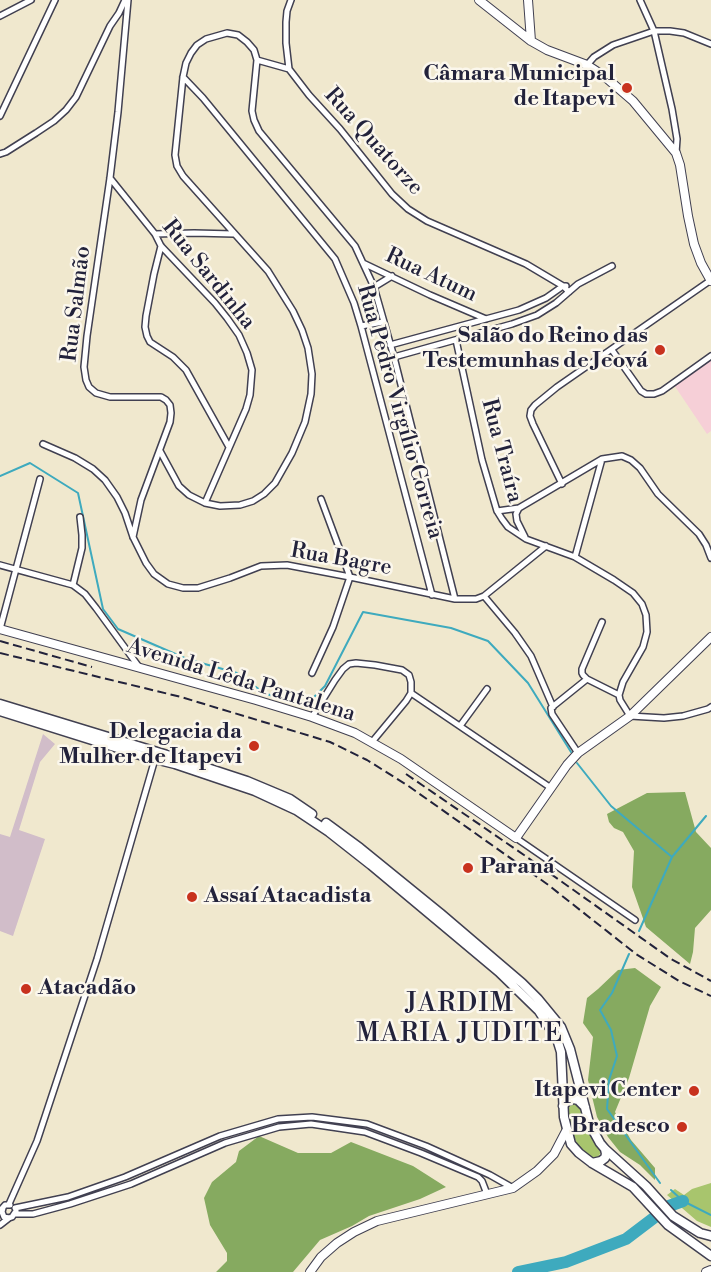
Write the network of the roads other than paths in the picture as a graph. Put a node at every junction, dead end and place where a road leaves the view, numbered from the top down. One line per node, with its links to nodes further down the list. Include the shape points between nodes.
1 (31, 0): 8 (street)
2 (55, 0): 16 (street)
3 (126, 0): 18 (street, via 66,110); 19 (street)
4 (291, 0): 14 (street, via 286,22)
5 (479, 0): 10 (street)
6 (528, 0): 10 (street)
7 (640, 0): 9 (street)
8 (0, 16)
9 (654, 31): 11 (street, via 684,33); 13 (street, via 613,45); 17 (street, via 672,109)
10 (531, 41): 13 (street)
11 (711, 44)
12 (257, 60): 14 (street); 15 (street, via 254,50 238,35 216,35 191,53); 23 (street, Rua Pedro Virgílio Correia, via 252,111 259,131 355,246)
13 (587, 66): 17 (street, via 633,101)
14 (289, 69): 28 (street, Rua Quatorze, via 408,209)
15 (183, 77): 21 (street, via 177,166); 33 (street, Rua Pedro Virgílio Correia, via 335,259)
16 (0, 116)
17 (676, 153): 26 (street, via 694,244)
18 (0, 154)
19 (110, 178): 20 (street, Rua Sardinha); 41 (street, Rua Salmão, via 87,336 86,380 96,393 110,397 153,396 166,400 170,405 170,422)
20 (155, 234): 21 (street); 22 (street, Rua Sardinha)
21 (234, 234): 46 (street, via 268,271 293,311 308,348 311,393 292,453 275,483 253,501 240,505)
22 (161, 246): 40 (street, via 146,316 147,336 186,370); 40 (street, Rua Sardinha, via 215,303 247,353 252,370 250,395)
23 (363, 263): 25 (street, Rua Atum); 29 (street, Rua Pedro Virgílio Correia)
24 (612, 266): 27 (street)
25 (392, 276): 29 (street); 31 (street, Rua Atum)
26 (711, 281): 36 (street)
27 (578, 284): 28 (street); 30 (street)
28 (563, 286): 30 (street, Rua Quatorze); 31 (street, via 532,305)
29 (374, 287): 32 (street, Rua Pedro Virgílio Correia)
30 (570, 292): 34 (street, via 537,315)
31 (486, 319): 35 (street)
32 (383, 322): 33 (street); 35 (street, Rua Pedro Virgílio Correia)
33 (361, 326): 59 (street, Rua Pedro Virgílio Correia)
34 (456, 340): 38 (street); 48 (street, Rua Traíra)
35 (390, 345): 38 (street, Rua Pedro Virgílio Correia)
36 (612, 350): 37 (street, via 646,394 662,391); 44 (street, via 557,387 531,410 532,424)
37 (711, 356)
38 (394, 357): 61 (street, Rua Pedro Virgílio Correia)
39 (43, 444): 50 (street, Rua Bagre, via 75,458 105,480 117,497)
40 (229, 447): 46 (street, Rua Sardinha)
41 (160, 451): 46 (street, via 179,486); 50 (street, Rua Salmão, via 141,500)
42 (602, 459): 44 (street); 53 (street); 54 (street, via 622,456 640,468 658,494 699,534)
43 (40, 479): 56 (street)
44 (562, 483): 47 (street)
45 (321, 500): 57 (street)
46 (205, 503)
47 (519, 508): 48 (street); 51 (street, via 517,521)
48 (497, 511): 51 (street, Rua Traíra, via 508,527)
49 (80, 517): 58 (street, via 82,548)
50 (133, 537): 57 (street, Rua Bagre, via 154,574 183,588 198,588 273,565)
51 (526, 538): 52 (street, Rua Traíra)
52 (546, 546): 53 (street, Rua Traíra); 60 (street)
53 (574, 557): 70 (street, Rua Traíra, via 633,592 646,615 643,647)
54 (711, 558)
55 (0, 565): 56 (street)
56 (16, 570): 58 (street); 63 (street)
57 (350, 577): 59 (street, Rua Bagre); 66 (street)
58 (73, 585): 65 (street, via 85,594)
59 (432, 595): 61 (street, Rua Bagre)
60 (484, 596): 61 (street, Rua Bagre); 72 (street, via 531,656)
61 (455, 599)
62 (602, 622): 67 (street, via 582,669)
63 (0, 629): 65 (street, Avenida Lêda Pantalena)
64 (711, 637): 75 (street)
65 (140, 668): 76 (street, Avenida Lêda Pantalena)
66 (312, 673)
67 (587, 679): 70 (street); 72 (street)
68 (487, 689): 77 (street)
69 (411, 693): 76 (street, via 411,682 402,670 349,664); 77 (street); 78 (street)
70 (619, 695): 75 (street)
71 (0, 704): 85 (main road, via 247,781 295,802 360,848 538,999 566,1037)
72 (553, 707): 79 (street, via 552,714)
73 (710, 708): 75 (street, via 664,718)
74 (0, 711): 80 (main road)
75 (630, 716): 79 (street)
76 (312, 717): 78 (street, Avenida Lêda Pantalena)
77 (460, 726): 81 (street)
78 (372, 742): 82 (street, Avenida Lêda Pantalena)
79 (578, 753): 81 (street)
80 (155, 759): 84 (main road, via 255,791 296,810 371,865 499,972 539,1011 557,1039); 91 (street, via 97,959 41,1131)
81 (550, 788): 82 (street)
82 (516, 838): 83 (street, Avenida Lêda Pantalena)
83 (635, 920)
84 (563, 1106): 85 (main road, via 574,1099); 86 (main road)
85 (585, 1107): 87 (main road, via 589,1123)
86 (566, 1131): 88 (main road, via 571,1144); 89 (street, via 554,1154)
87 (605, 1149): 88 (main road, via 605,1158); 95 (main road, via 673,1216)
88 (592, 1163): 96 (main road, via 633,1187 668,1225)
89 (513, 1188): 90 (street); 92 (street, via 426,1146 367,1124 312,1117 278,1119 220,1136 125,1177)
90 (487, 1194): 92 (street, via 482,1180 422,1153 365,1132 311,1124 246,1136 131,1184 60,1207 33,1214); 98 (street, via 369,1225 337,1243)
91 (4, 1208): 92 (street); 93 (street, via 2,1212)
92 (15, 1211): 93 (street)
93 (9, 1218): 94 (street)
94 (0, 1224)
95 (711, 1236)
96 (711, 1256)
97 (711, 1270): 99 (street)
98 (310, 1272)
99 (706, 1272)

